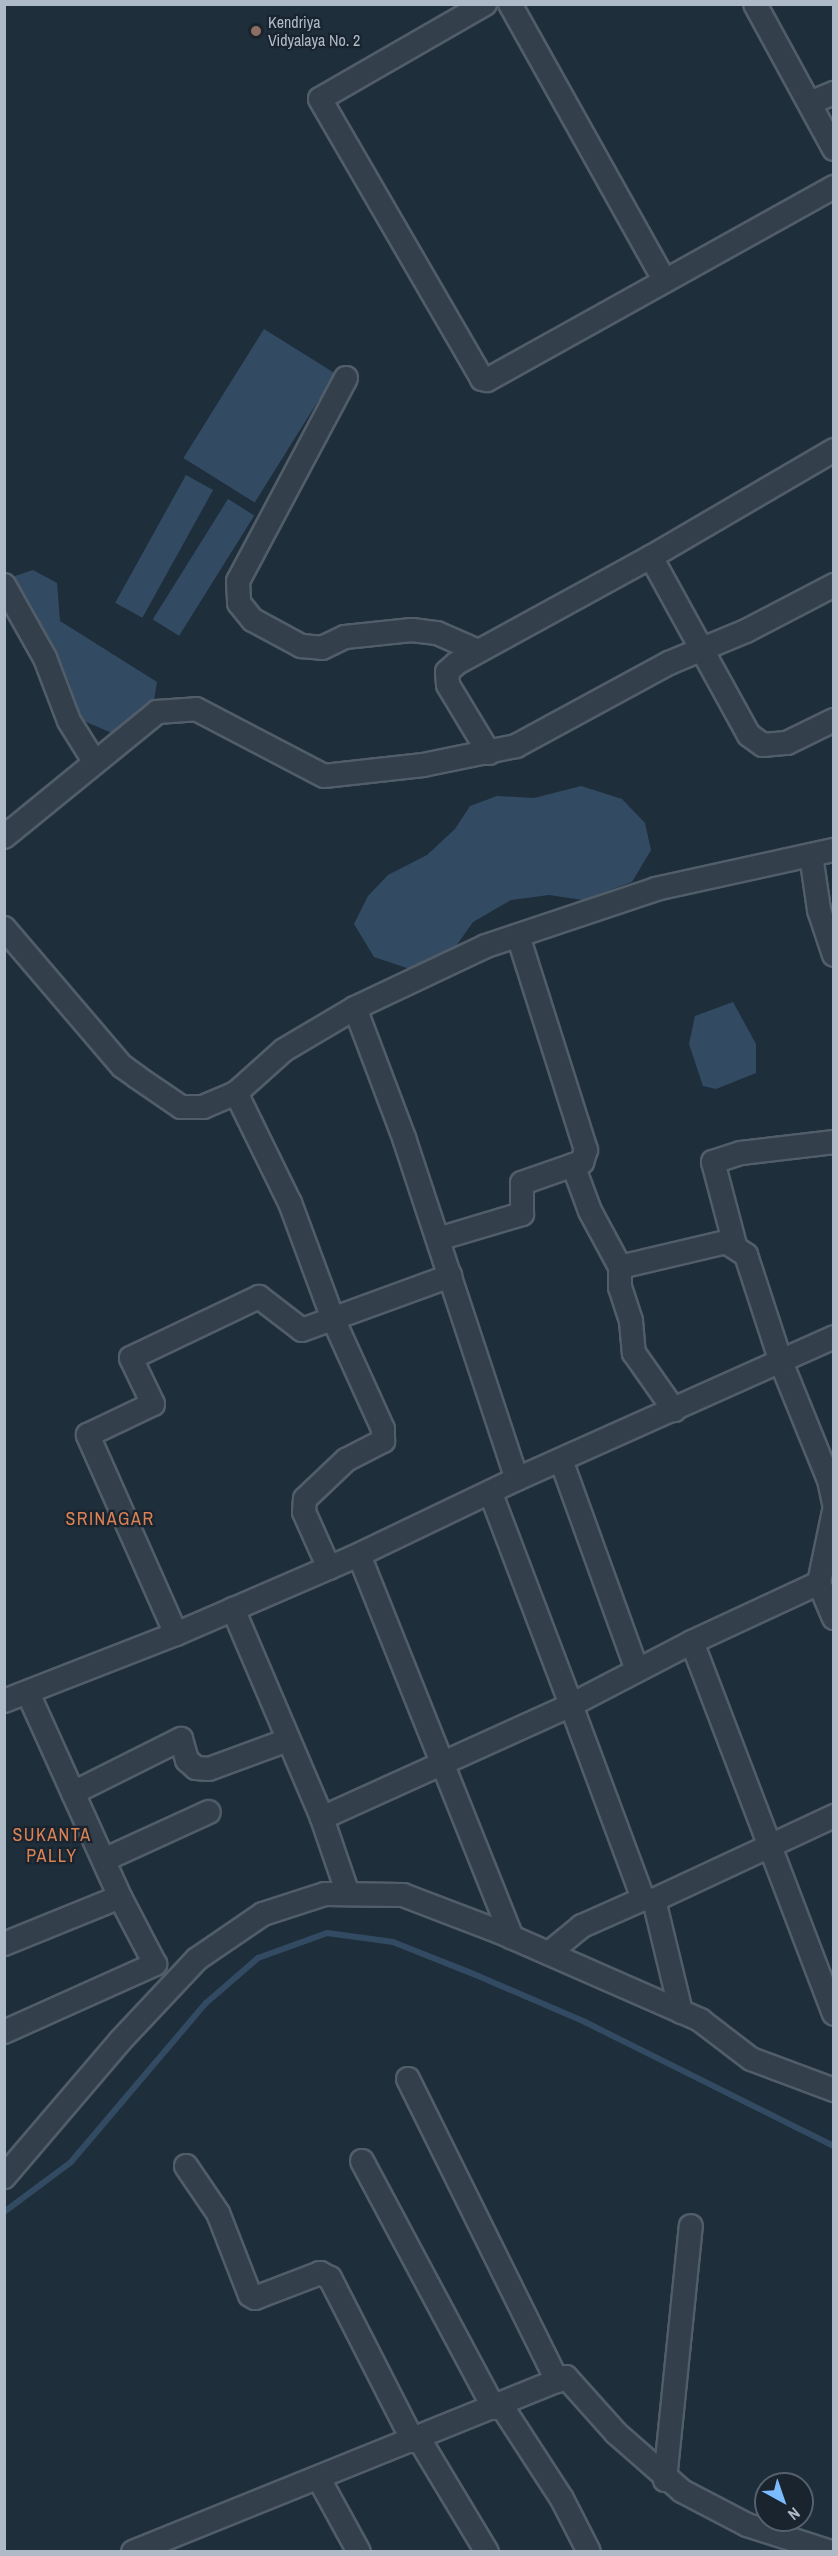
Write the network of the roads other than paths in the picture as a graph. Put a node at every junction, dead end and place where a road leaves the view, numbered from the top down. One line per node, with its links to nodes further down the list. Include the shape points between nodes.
1 (485, 4): 8 (street, via 320,99 478,376 487,380)
2 (510, 4): 8 (street)
3 (755, 4): 5 (street)
4 (834, 93): 5 (street)
5 (810, 103): 6 (street)
6 (834, 149)
7 (834, 187): 8 (street)
8 (665, 281)
9 (346, 378): 15 (street, via 238,581 239,603 253,620 301,646 322,648 345,637 412,630 436,633)
10 (834, 450): 11 (street)
11 (651, 557): 14 (street); 15 (street)
12 (4, 585): 18 (street, via 45,658 69,721)
13 (834, 585): 14 (street, via 746,631)
14 (699, 648): 16 (street, via 749,735 764,745 787,743); 17 (street, via 516,746)
15 (478, 651): 17 (street, via 447,672 448,685)
16 (834, 720)
17 (489, 753): 18 (street, via 368,773 318,773 196,709 157,712)
18 (94, 762): 19 (street)
19 (4, 837)
20 (834, 850): 21 (street)
21 (811, 855): 23 (street, via 656,889); 24 (street, via 819,910)
22 (4, 928): 26 (street, via 123,1065 141,1080 181,1107 191,1109)
23 (518, 936): 25 (street, via 422,974); 28 (street, via 586,1150 582,1162)
24 (834, 955)
25 (355, 1008): 26 (street, via 284,1050); 29 (street)
26 (236, 1094): 33 (street, via 290,1203)
27 (834, 1142): 30 (street, via 741,1153 713,1162)
28 (573, 1165): 29 (street, via 522,1183 522,1214); 31 (street, via 590,1211)
29 (438, 1239): 32 (street)
30 (735, 1245): 31 (street, via 726,1242); 35 (street, via 746,1255)
31 (621, 1267): 36 (street, via 620,1287 631,1322 634,1353)
32 (450, 1276): 33 (street); 38 (street)
33 (333, 1319): 43 (street, via 383,1429 383,1441 346,1460 305,1499 304,1512); 47 (street, via 302,1329 259,1297 131,1358 153,1404 88,1435)
34 (834, 1337): 35 (street)
35 (781, 1362): 36 (street); 40 (street, via 829,1480)
36 (674, 1410): 37 (street)
37 (561, 1460): 38 (street); 49 (street)
38 (517, 1479): 39 (street)
39 (491, 1494): 42 (street); 52 (street)
40 (834, 1503)
41 (834, 1511): 44 (street)
42 (359, 1555): 43 (street); 54 (street)
43 (329, 1568): 45 (street)
44 (819, 1583): 46 (street); 48 (street)
45 (233, 1609): 47 (street); 53 (street)
46 (834, 1618)
47 (176, 1634): 50 (street)
48 (692, 1642): 49 (street); 59 (street)
49 (637, 1670): 52 (street)
50 (28, 1693): 51 (street); 55 (street)
51 (4, 1701)
52 (571, 1705): 54 (street); 63 (street)
53 (288, 1740): 55 (street, via 209,1769 196,1768 187,1760 181,1739); 58 (street)
54 (444, 1760): 58 (street); 64 (street)
55 (74, 1793): 60 (street)
56 (209, 1812): 60 (street)
57 (834, 1816): 59 (street)
58 (322, 1818): 61 (street)
59 (771, 1849): 63 (street); 68 (street)
60 (104, 1860): 62 (street)
61 (348, 1894): 64 (street, via 403,1895); 74 (street, via 325,1894 263,1914 197,1959 120,2041)
62 (120, 1896): 65 (street); 69 (street, via 155,1964)
63 (649, 1900): 66 (street, via 582,1926); 67 (street)
64 (512, 1937): 66 (street)
65 (4, 1944)
66 (549, 1953): 67 (street)
67 (681, 2012): 71 (street, via 700,2020 751,2060)
68 (834, 2014)
69 (4, 2032)
70 (408, 2079): 76 (street)
71 (834, 2090)
72 (362, 2161): 77 (street)
73 (186, 2166): 78 (street, via 218,2213 250,2295 255,2298 320,2273 330,2278)
74 (4, 2177)
75 (691, 2226): 80 (street)
76 (557, 2380): 77 (street); 80 (street, via 566,2377)
77 (498, 2407): 78 (street); 84 (street, via 562,2499)
78 (416, 2440): 79 (street); 83 (street)
79 (319, 2479): 81 (street); 82 (street)
80 (666, 2480): 85 (street, via 747,2525)
81 (133, 2552)
82 (359, 2552)
83 (487, 2552)
84 (589, 2552)
85 (831, 2552)

